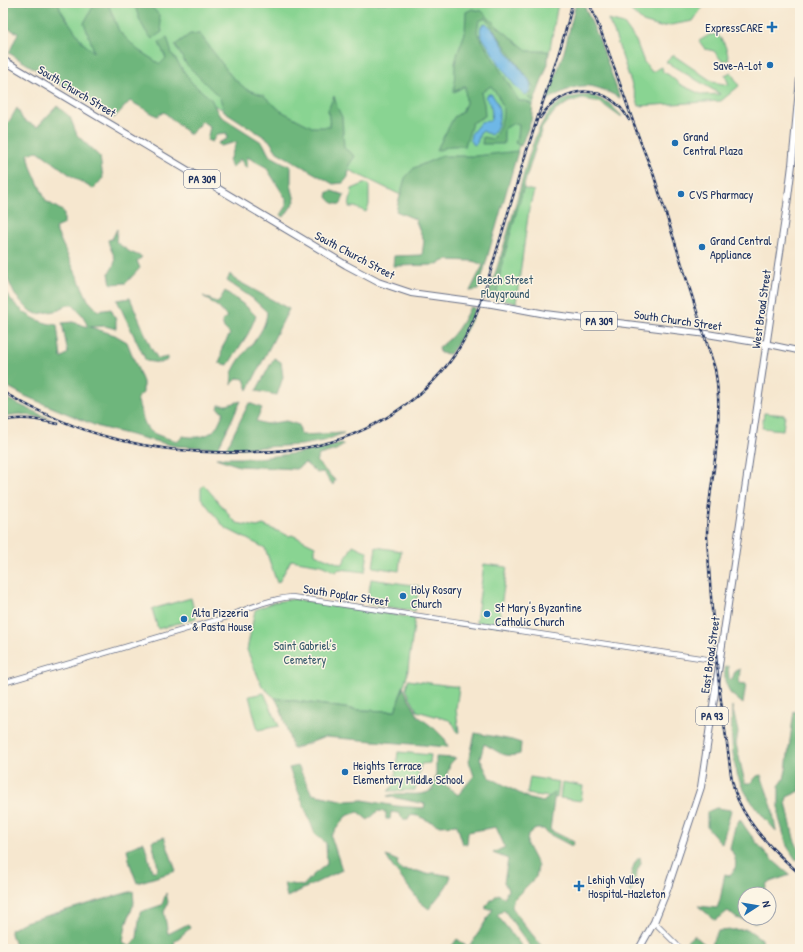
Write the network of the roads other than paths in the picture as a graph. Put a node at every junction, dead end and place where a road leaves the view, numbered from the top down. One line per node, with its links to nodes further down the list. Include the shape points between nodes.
1 (3, 60): 3 (highway, South Church Street / PA 309, via 346,265 396,289 546,314)
2 (800, 78): 3 (highway, West Broad Street / PA 93, via 792,165)
3 (767, 344): 4 (main road, PA 309); 5 (highway, West Broad Street / PA 93)
4 (800, 351)
5 (748, 472): 6 (highway, East Broad Street / PA 93)
6 (720, 661): 7 (main road, South Poplar Street, via 292,597 263,602 228,617); 8 (highway, East Broad Street / PA 93, via 701,787 669,885)
7 (3, 683)
8 (654, 922): 9 (highway, East Broad Street / PA 93); 10 (main road)
9 (639, 949)
10 (681, 949)

